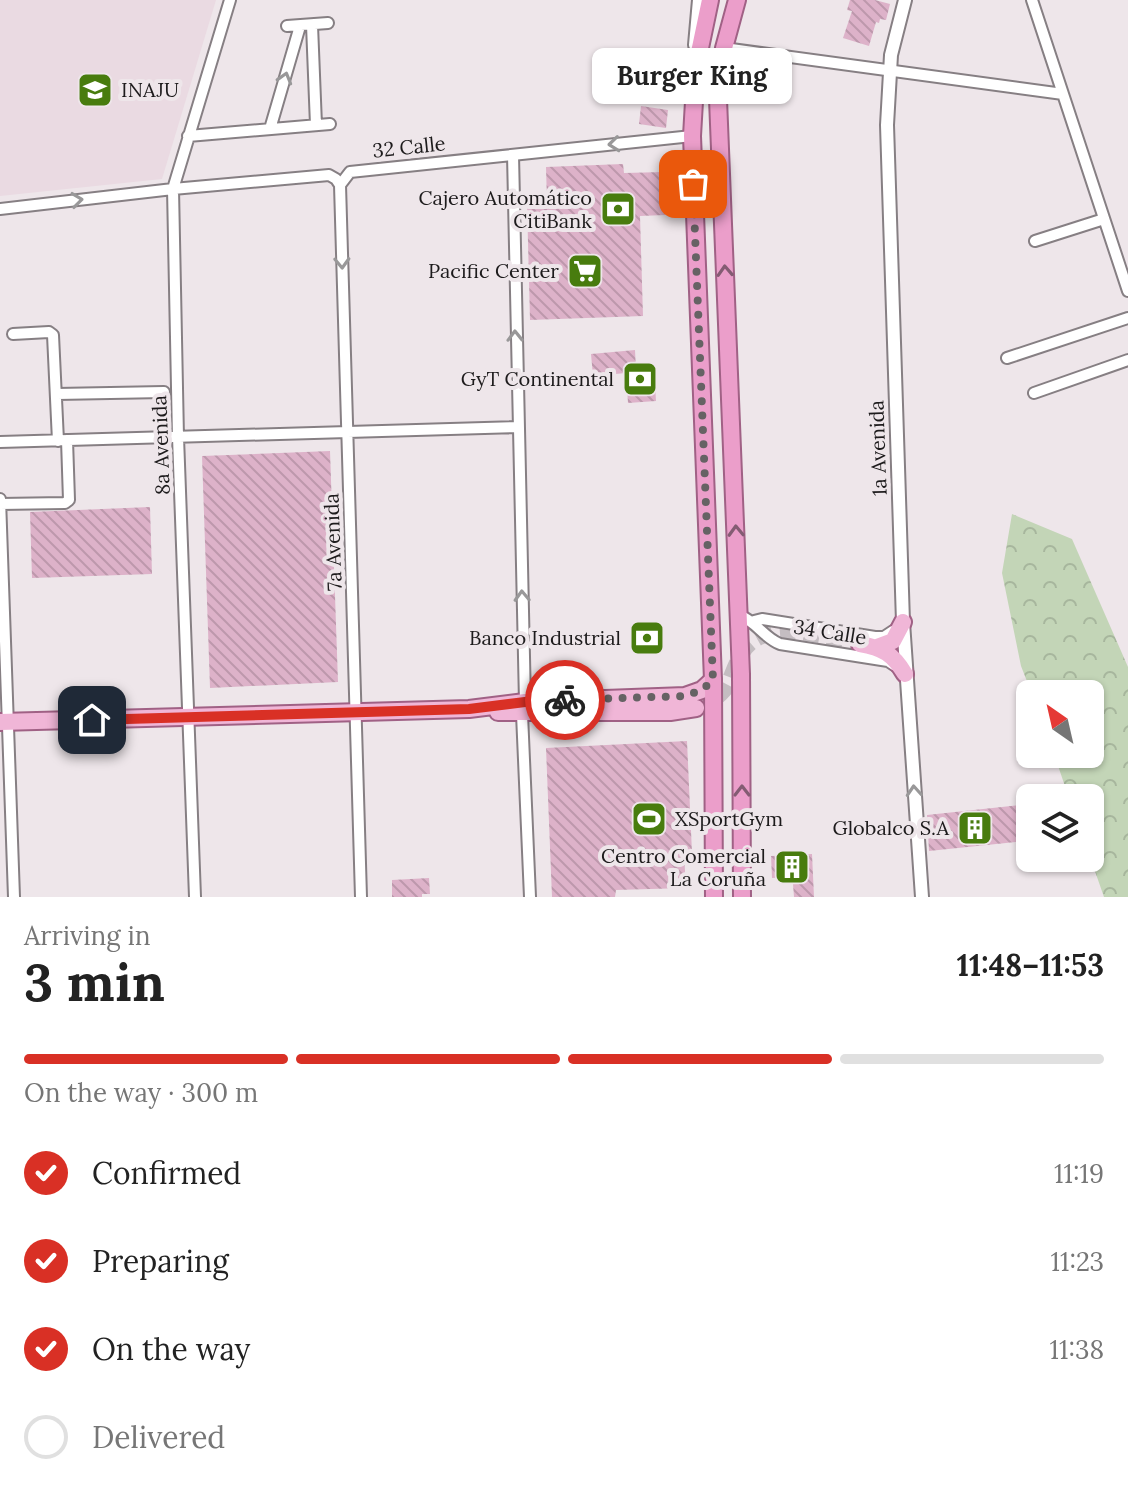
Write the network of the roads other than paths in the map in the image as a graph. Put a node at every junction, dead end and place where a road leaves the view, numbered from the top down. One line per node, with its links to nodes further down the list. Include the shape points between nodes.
1 (230, 0): 17 (street, 8a Avenida)
2 (699, 0): 11 (street)
3 (710, 0): 11 (highway)
4 (737, 0): 10 (highway)
5 (905, 0): 12 (street, 1a Avenida)
6 (1032, 0): 13 (street)
7 (328, 23): 8 (street)
8 (306, 25): 9 (street); 15 (street); 16 (street, one-way to 8)
9 (287, 26)
10 (724, 48): 12 (street); 39 (highway, one-way to 10, via 718,99)
11 (696, 67): 18 (highway)
12 (889, 72): 13 (street); 41 (street, 1a Avenida)
13 (1063, 94): 23 (street)
14 (330, 124): 15 (street)
15 (316, 125): 16 (street)
16 (270, 129): 17 (street)
17 (188, 136): 21 (street, 8a Avenida)
18 (692, 136): 19 (street, 32 Calle, one-way to 19); 44 (highway)
19 (513, 155): 20 (street, 32 Calle, via 350,172); 33 (street, one-way to 19)
20 (340, 185): 21 (street, via 329,175); 34 (street, 7a Avenida, one-way to 34)
21 (173, 189): 22 (street, one-way to 21); 35 (street, 8a Avenida)
22 (0, 209)
23 (1104, 219): 24 (street); 25 (street)
24 (1035, 241)
25 (1128, 291)
26 (1128, 318): 28 (street)
27 (13, 334): 32 (street, via 53,335)
28 (1007, 358)
29 (1128, 360): 31 (street)
30 (164, 392): 32 (street)
31 (1034, 393)
32 (57, 394): 36 (street)
33 (517, 427): 34 (street); 45 (street, one-way to 33)
34 (347, 432): 35 (street); 47 (street, 7a Avenida)
35 (178, 437): 36 (street); 48 (street, 8a Avenida)
36 (63, 440): 37 (street); 38 (street, via 69,500)
37 (0, 442)
38 (0, 502): 49 (street)
39 (746, 618): 40 (street, 34 Calle); 42 (street, 34 Calle); 55 (highway, one-way to 39)
40 (783, 622): 41 (street, 34 Calle, via 875,637 891,633); 42 (street, via 774,632)
41 (903, 622): 43 (street, 1a Avenida); 43 (main road, via 893,641 869,645 891,654)
42 (780, 644): 43 (street, 34 Calle, via 888,661)
43 (905, 674): 56 (street, 1a Avenida, one-way to 43)
44 (713, 680): 45 (main road, via 685,696); 54 (highway)
45 (523, 708): 46 (main road); 47 (main road); 53 (street)
46 (696, 708)
47 (356, 713): 48 (main road); 52 (street, 7a Avenida)
48 (190, 717): 49 (main road); 51 (street, 8a Avenida)
49 (4, 722): 50 (street)
50 (14, 897)
51 (195, 897)
52 (361, 897)
53 (530, 897)
54 (714, 897)
55 (742, 897)
56 (922, 897)

